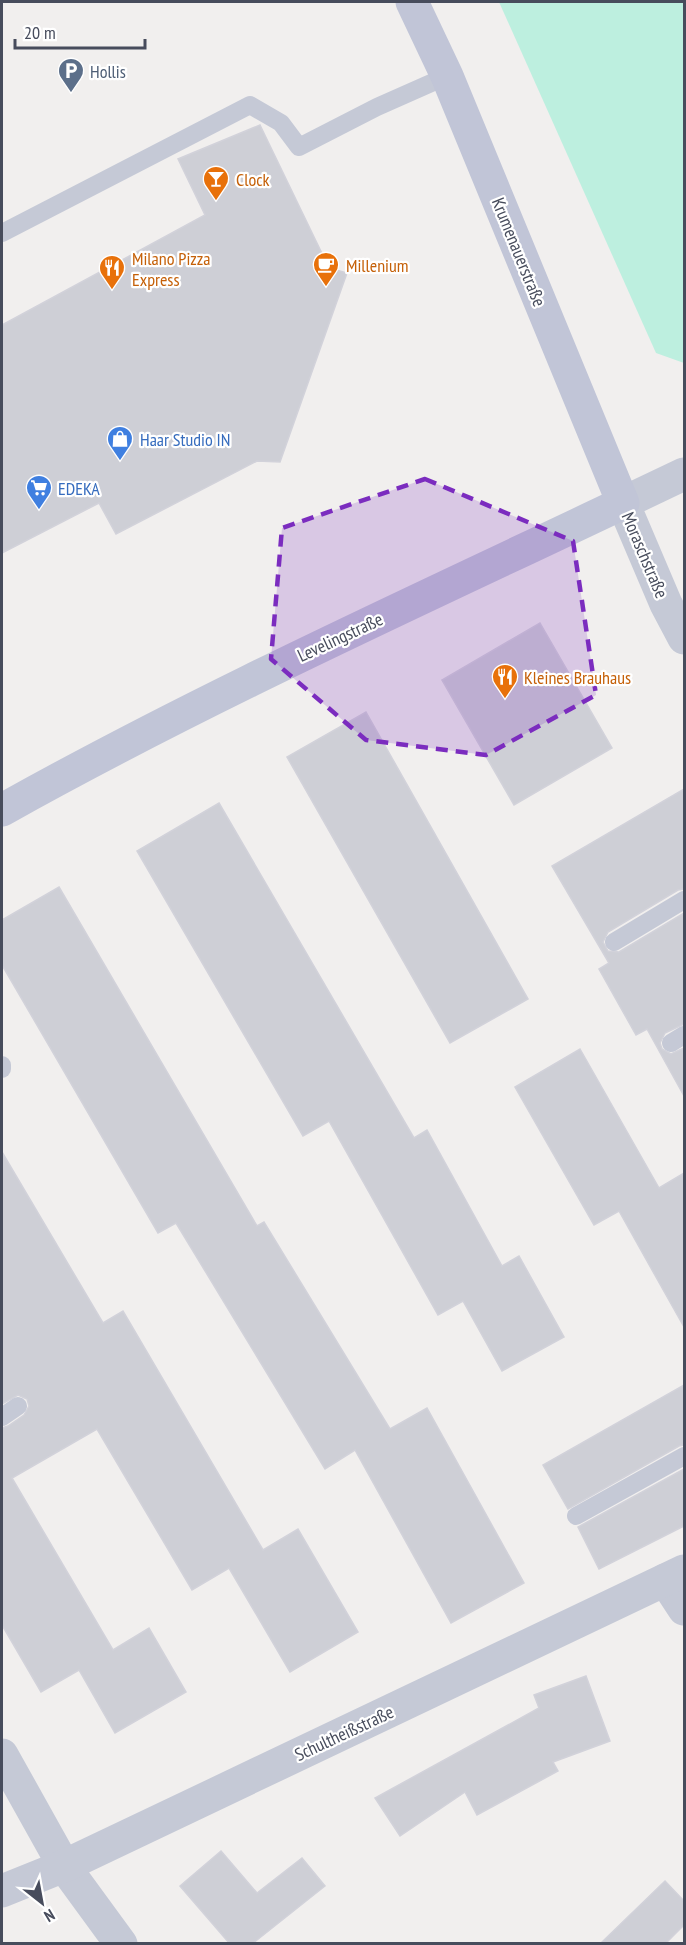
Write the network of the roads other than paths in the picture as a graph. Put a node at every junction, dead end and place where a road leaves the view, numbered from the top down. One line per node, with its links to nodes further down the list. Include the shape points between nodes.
1 (412, 2): 2 (street, Krumenauerstraße)
2 (447, 76): 3 (lane, via 299,147 281,123 249,105); 5 (street, Krumenauerstraße)
3 (2, 233)
4 (684, 474): 5 (street, Levelingstraße)
5 (623, 503): 6 (street, Moraschstraße); 7 (street, Levelingstraße, via 289,661)
6 (684, 638)
7 (2, 810)
8 (684, 900): 9 (lane)
9 (614, 942)
10 (18, 1406): 11 (lane)
11 (2, 1417)
12 (684, 1456): 13 (lane)
13 (576, 1516)
14 (675, 1575): 15 (street); 17 (street, Schultheißstraße)
15 (684, 1609)
16 (2, 1755): 17 (street)
17 (64, 1866): 18 (street, Schultheißstraße); 19 (street)
18 (2, 1891)
19 (121, 1944)

